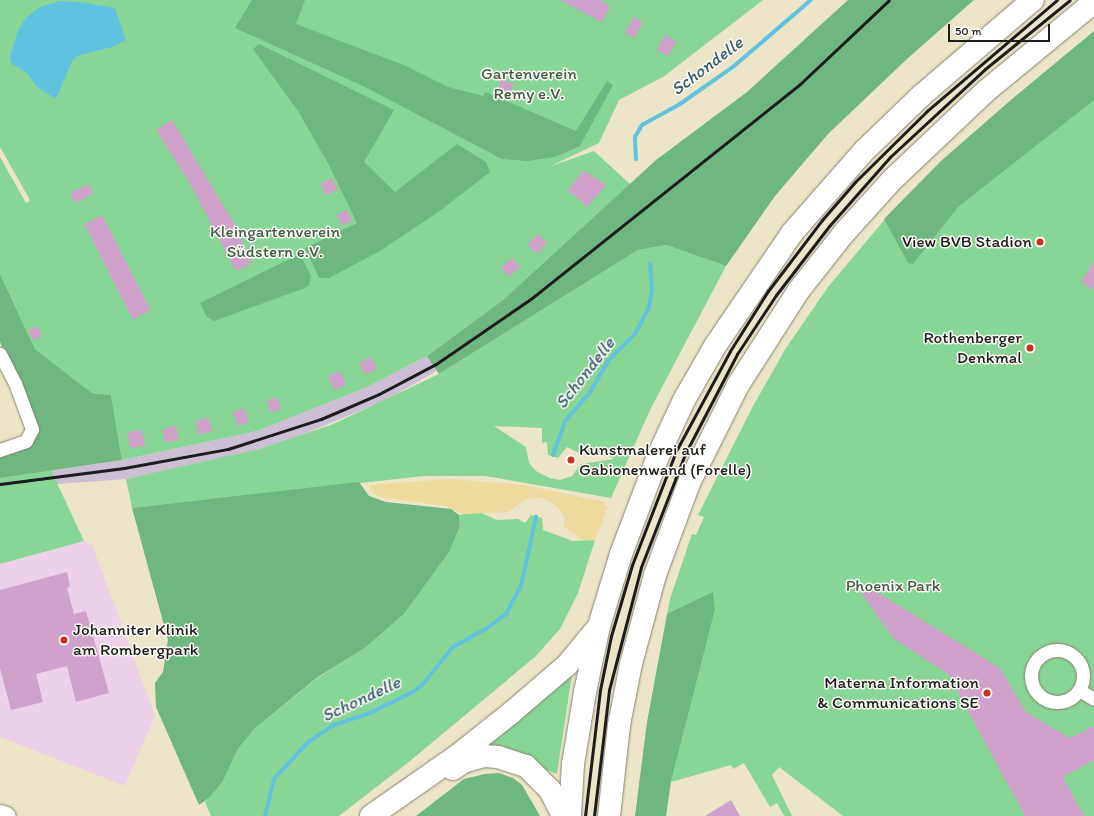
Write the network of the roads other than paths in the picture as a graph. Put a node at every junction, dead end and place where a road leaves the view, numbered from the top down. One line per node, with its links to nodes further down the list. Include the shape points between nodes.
1 (1033, 0): 5 (highway, via 922,95 865,150 815,205 755,284 707,359 658,456 623,547)
2 (1094, 2): 14 (highway, via 986,91 893,179 844,233 799,290 738,385 689,483 655,575 631,664 621,717)
3 (0, 354): 4 (street, via 30,421 31,435 19,445)
4 (0, 450)
5 (599, 626): 10 (highway, via 566,664 511,713 458,755); 13 (highway, via 575,757)
6 (1079, 690): 6 (street, via 1083,674 1077,659 1071,654 1050,651 1034,663 1030,677 1032,684 1035,691 1047,700 1061,702); 7 (street)
7 (1094, 699)
8 (0, 814): 9 (main road)
9 (6, 816)
10 (371, 816)
11 (394, 816): 12 (highway, via 463,762 484,756 510,760 536,774 550,790)
12 (563, 816)
13 (570, 816)
14 (609, 816)

